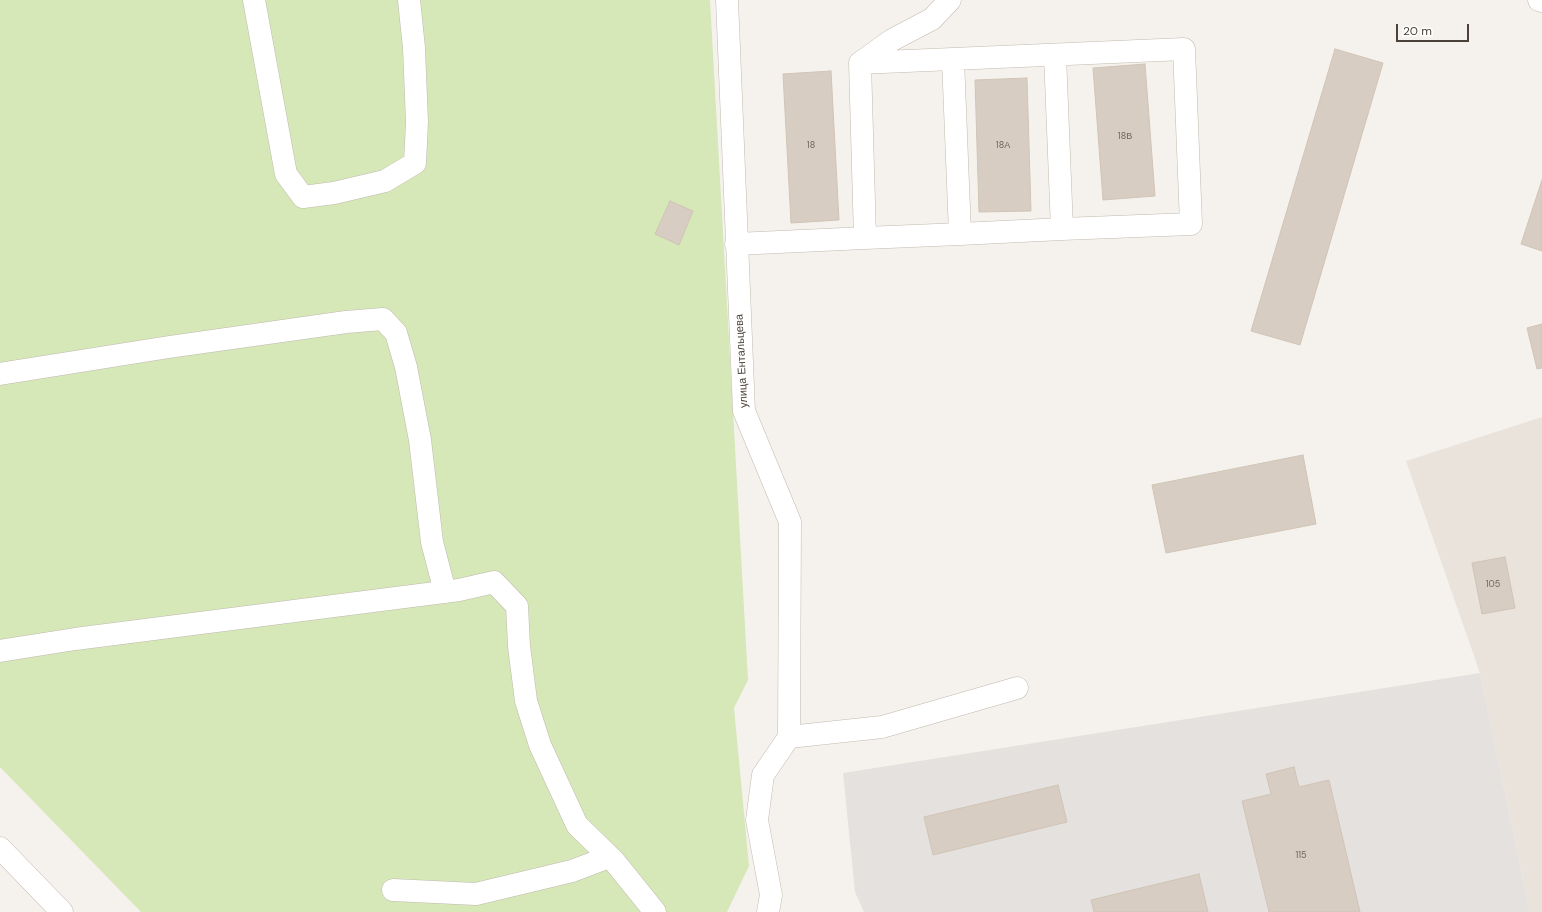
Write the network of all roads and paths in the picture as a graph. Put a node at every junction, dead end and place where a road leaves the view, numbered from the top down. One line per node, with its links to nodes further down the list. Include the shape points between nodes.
1 (254, 0): 2 (street, via 286,174 303,197 334,193 385,181 415,163 417,122)
2 (409, 0)
3 (727, 0): 11 (street, улица Ентальцева)
4 (950, 0): 7 (street, via 932,19 892,40)
5 (1055, 54): 6 (street); 8 (street); 8 (street, via 1184,49 1191,224)
6 (953, 59): 7 (street); 9 (street)
7 (860, 63): 10 (street)
8 (1062, 229): 9 (street)
9 (960, 234): 10 (street)
10 (865, 238): 11 (street)
11 (736, 244): 16 (street, улица Ентальцева, via 744,412 790,522)
12 (0, 374): 13 (street, via 177,346 383,319 396,333 406,368 420,440 432,542)
13 (445, 592): 14 (street, via 90,637); 18 (street, via 494,582 517,606 518,646 526,701 540,745 577,825)
14 (0, 651)
15 (1017, 688): 16 (street, via 882,727)
16 (789, 738): 22 (street, via 763,775 757,820 771,894)
17 (0, 848): 20 (street)
18 (609, 857): 19 (street, via 572,871 476,894); 21 (street)
19 (393, 890)
20 (62, 912)
21 (655, 912)
22 (768, 912)

